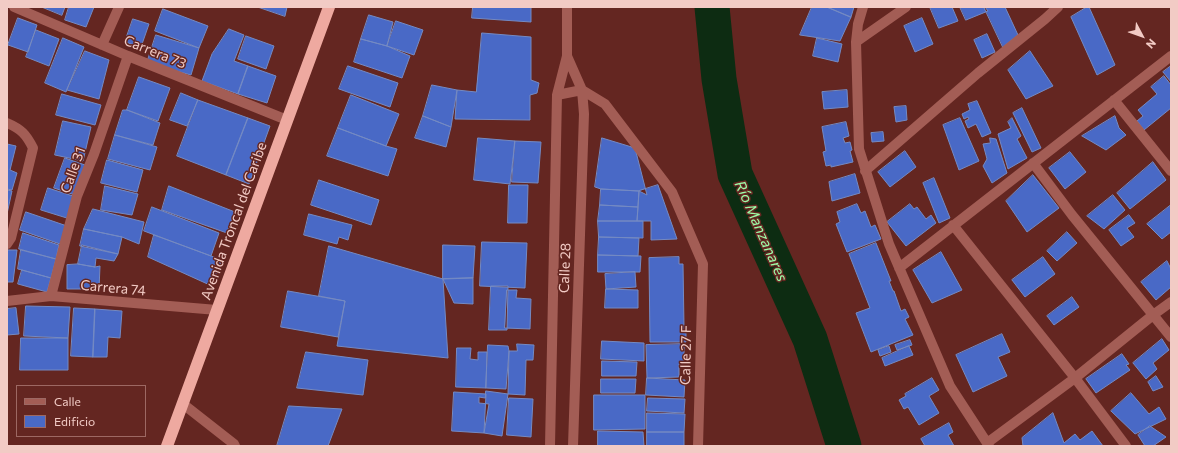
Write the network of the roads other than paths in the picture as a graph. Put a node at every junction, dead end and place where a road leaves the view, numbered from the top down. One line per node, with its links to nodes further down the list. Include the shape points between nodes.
1 (14, 7): 9 (street, Carrera 73)
2 (119, 7): 9 (street)
3 (329, 7): 16 (highway, Avenida Troncal del Caribe)
4 (567, 7): 11 (street, Calle 28)
5 (863, 7): 8 (street)
6 (906, 7): 8 (street)
7 (1058, 7): 19 (street)
8 (856, 42): 19 (street, via 859,149)
9 (102, 45): 10 (street, Carrera 73)
10 (128, 56): 16 (street, Carrera 73); 24 (street, Calle 31, via 77,196)
11 (567, 56): 13 (street, Calle 28); 14 (street, Calle 28)
12 (1171, 56): 15 (street)
13 (582, 90): 14 (street); 36 (street, Calle 28, via 584,114); 37 (street, Calle 27 F, via 605,104 672,192 702,264)
14 (557, 95): 35 (street, Calle 28)
15 (1114, 100): 18 (street); 20 (street)
16 (287, 120): 27 (highway, Avenida Troncal del Caribe)
17 (7, 124): 22 (street, via 23,132 33,148)
18 (1033, 163): 21 (street); 28 (street)
19 (865, 170): 23 (street)
20 (1171, 171)
21 (954, 225): 23 (street); 30 (street)
22 (9, 241)
23 (899, 268): 32 (street, via 950,386)
24 (51, 296): 25 (street, Carrera 74); 27 (street, Carrera 74)
25 (7, 301)
26 (1171, 302): 28 (street)
27 (217, 310): 31 (highway, Avenida Troncal del Caribe)
28 (1153, 315): 29 (street); 30 (street)
29 (1171, 337)
30 (1075, 378): 32 (street); 38 (street)
31 (182, 404): 33 (highway, Avenida Troncal del Caribe); 34 (street)
32 (988, 444)
33 (167, 446)
34 (235, 446)
35 (550, 446)
36 (573, 446)
37 (698, 446)
38 (1126, 446)

